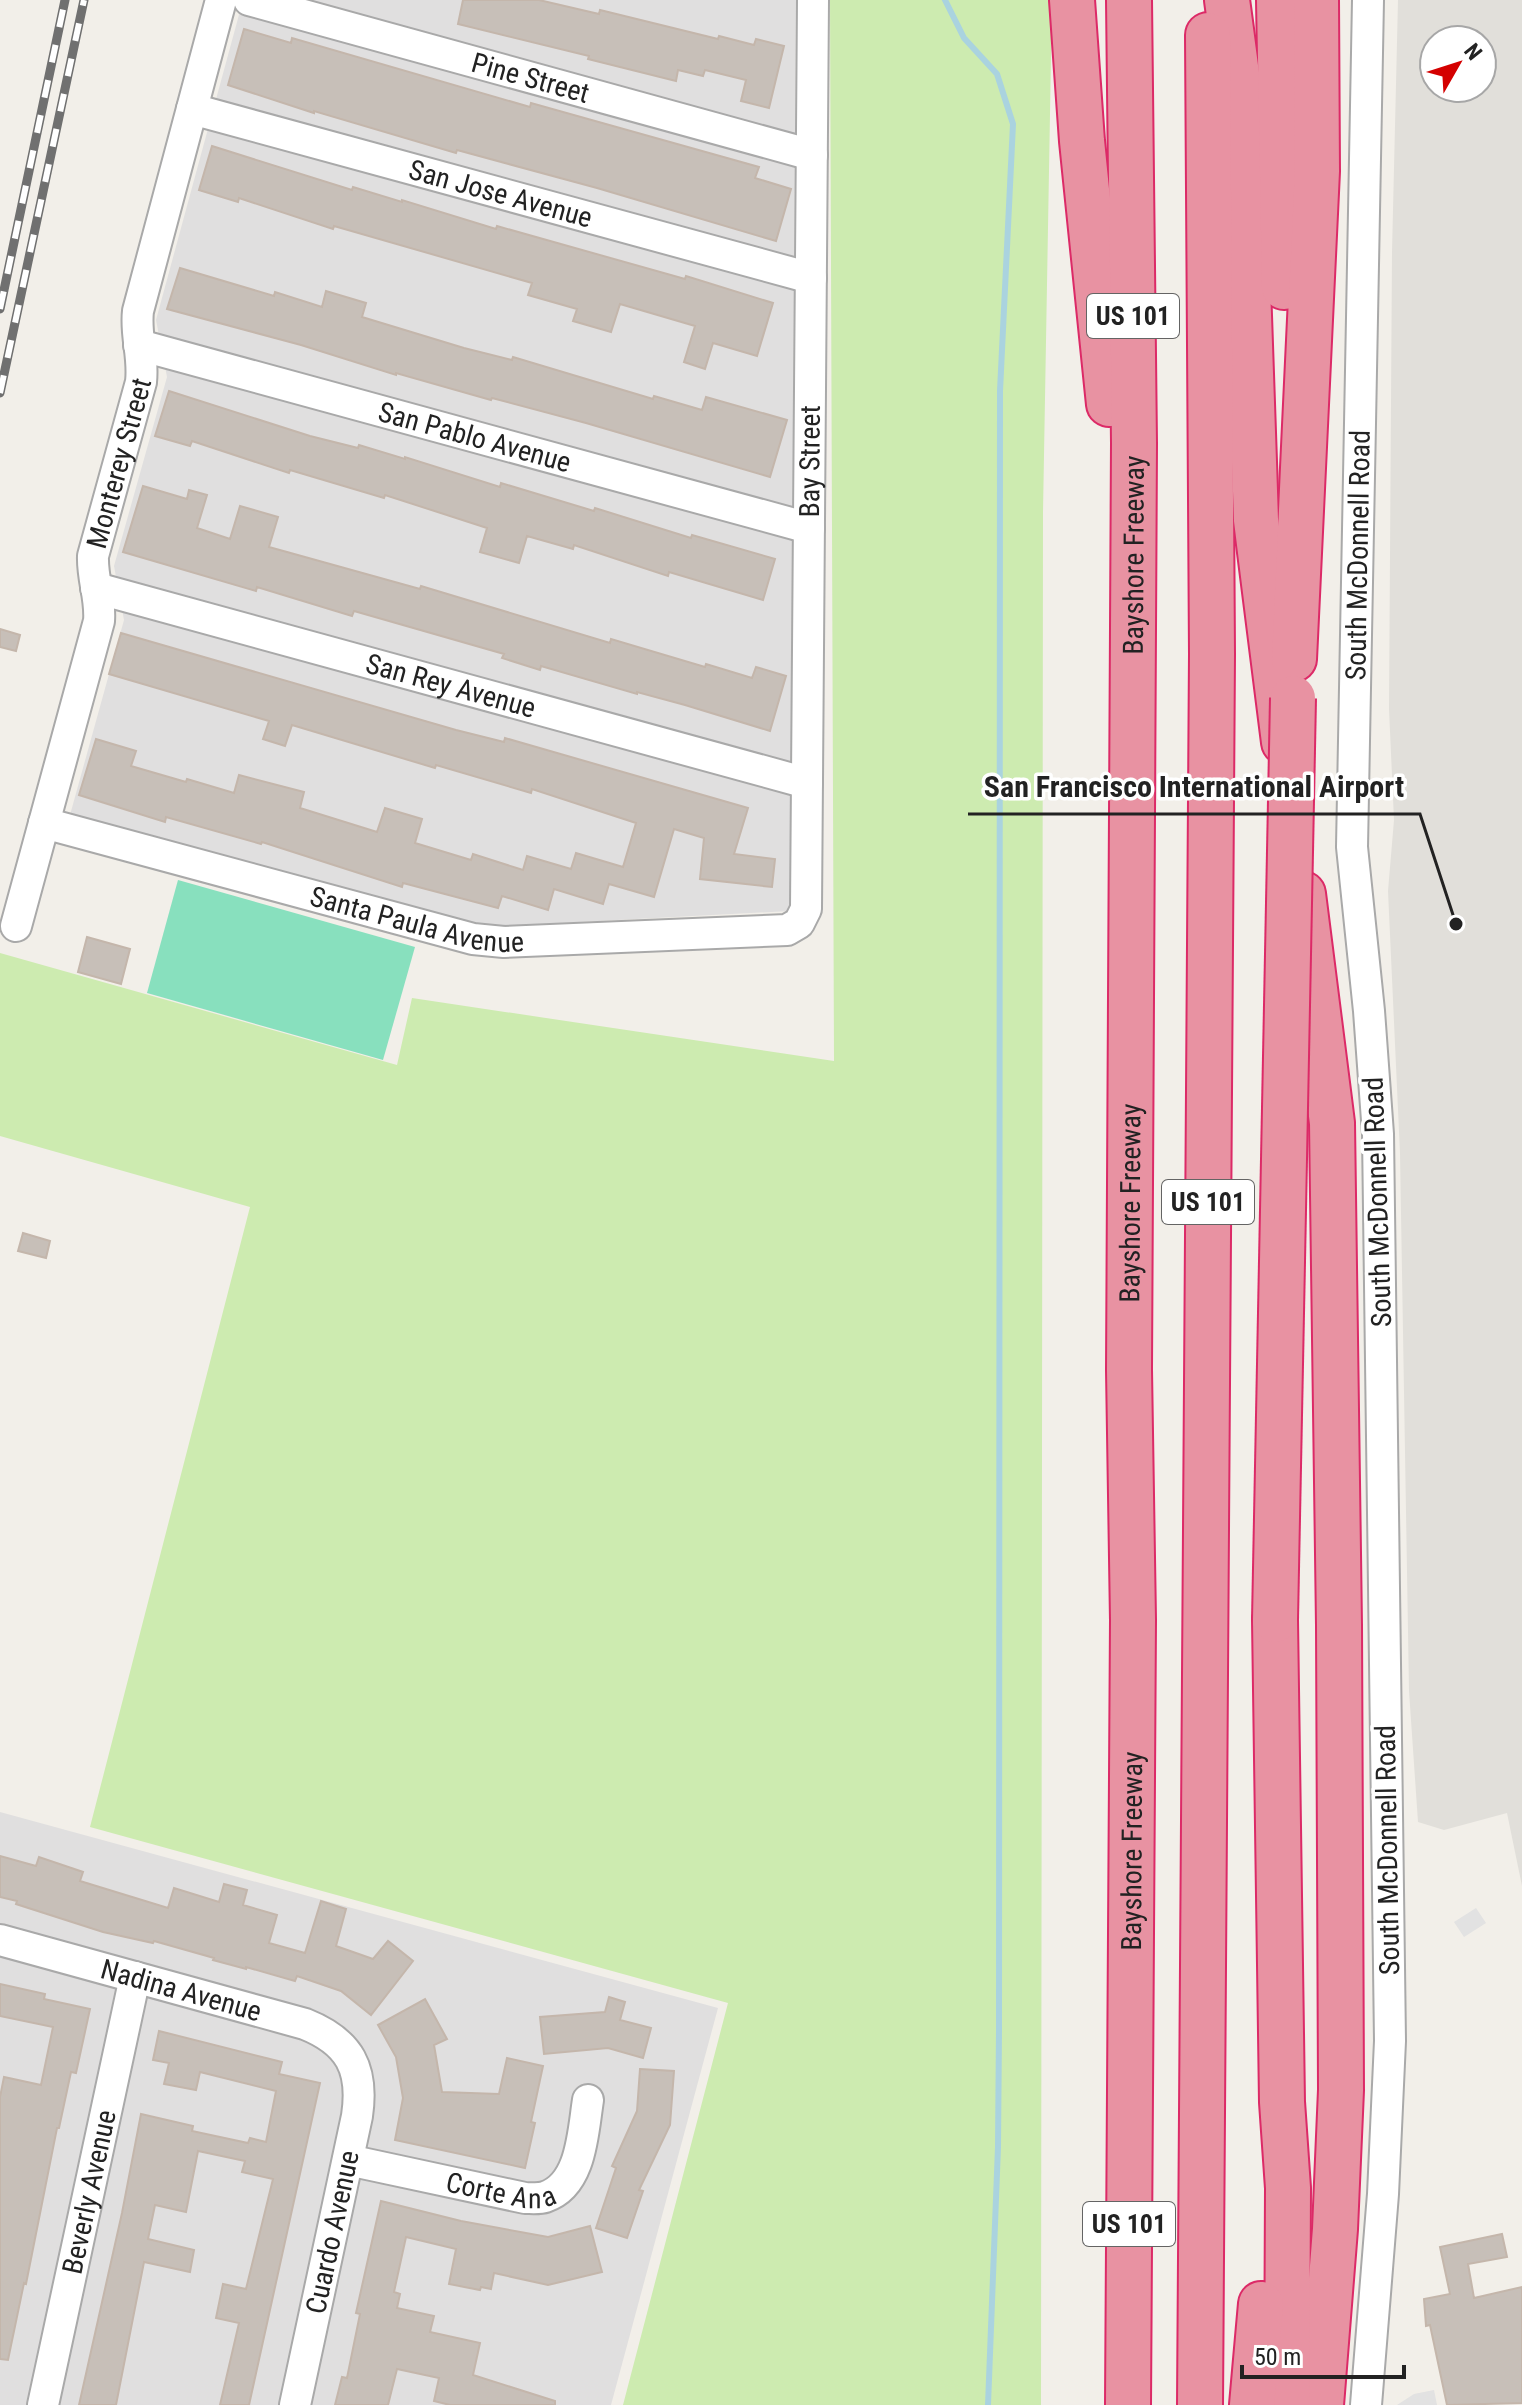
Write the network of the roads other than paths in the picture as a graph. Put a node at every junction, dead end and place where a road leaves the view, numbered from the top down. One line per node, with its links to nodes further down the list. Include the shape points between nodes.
1 (221, 0): 11 (street, Monterey Street)
2 (249, 0): 12 (street, Pine Street)
3 (813, 0): 12 (street, Bay Street)
4 (1072, 0): 17 (highway)
5 (1129, 0): 17 (highway, Bayshore Freeway / US 101)
6 (1208, 0): 32 (highway, US 101, via 1212,654)
7 (1227, 0): 35 (highway, via 1242,111 1256,520 1332,1123 1341,2042 1337,2199)
8 (1279, 0): 18 (highway)
9 (1316, 0): 18 (highway, via 1317,171)
10 (1368, 0): 36 (street, South McDonnell Road, via 1352,847 1378,1134 1390,2041)
11 (192, 109): 13 (street, San Jose Avenue); 14 (street, Monterey Street, via 138,311)
12 (812, 155): 13 (street, Bay Street)
13 (811, 278): 15 (street, Bay Street)
14 (139, 345): 15 (street, San Pablo Avenue); 16 (street, Monterey Street, via 141,382 93,556)
15 (809, 528): 19 (street, Bay Street)
16 (96, 588): 19 (street, San Rey Avenue); 20 (street, Monterey Street, via 99,621)
17 (1134, 632): 31 (highway, Bayshore Freeway / US 101)
18 (1293, 698): 27 (highway, bridge, via 1275,1620)
19 (807, 783): 21 (street, Bay Street, via 806,909)
20 (44, 823): 21 (street, Santa Paula Avenue, via 473,939 787,930); 22 (street, Monterey Street)
21 (799, 923)
22 (16, 926)
23 (0, 1940): 24 (street, Nadina Avenue)
24 (135, 1977): 25 (street, Nadina Avenue, via 305,2024 324,2032); 29 (street, Beverly Avenue)
25 (351, 2059): 28 (street, Cuardo Avenue, via 360,2097)
26 (588, 2100): 28 (street, Corte Ana, via 572,2171 561,2187 544,2197 525,2198)
27 (1282, 2102): 33 (highway, via 1269,2186); 34 (highway, via 1288,2188)
28 (348, 2160): 30 (street, Cuardo Avenue)
29 (43, 2405)
30 (295, 2405)
31 (1128, 2405)
32 (1200, 2405)
33 (1252, 2405)
34 (1287, 2405)
35 (1321, 2405)
36 (1366, 2405)

